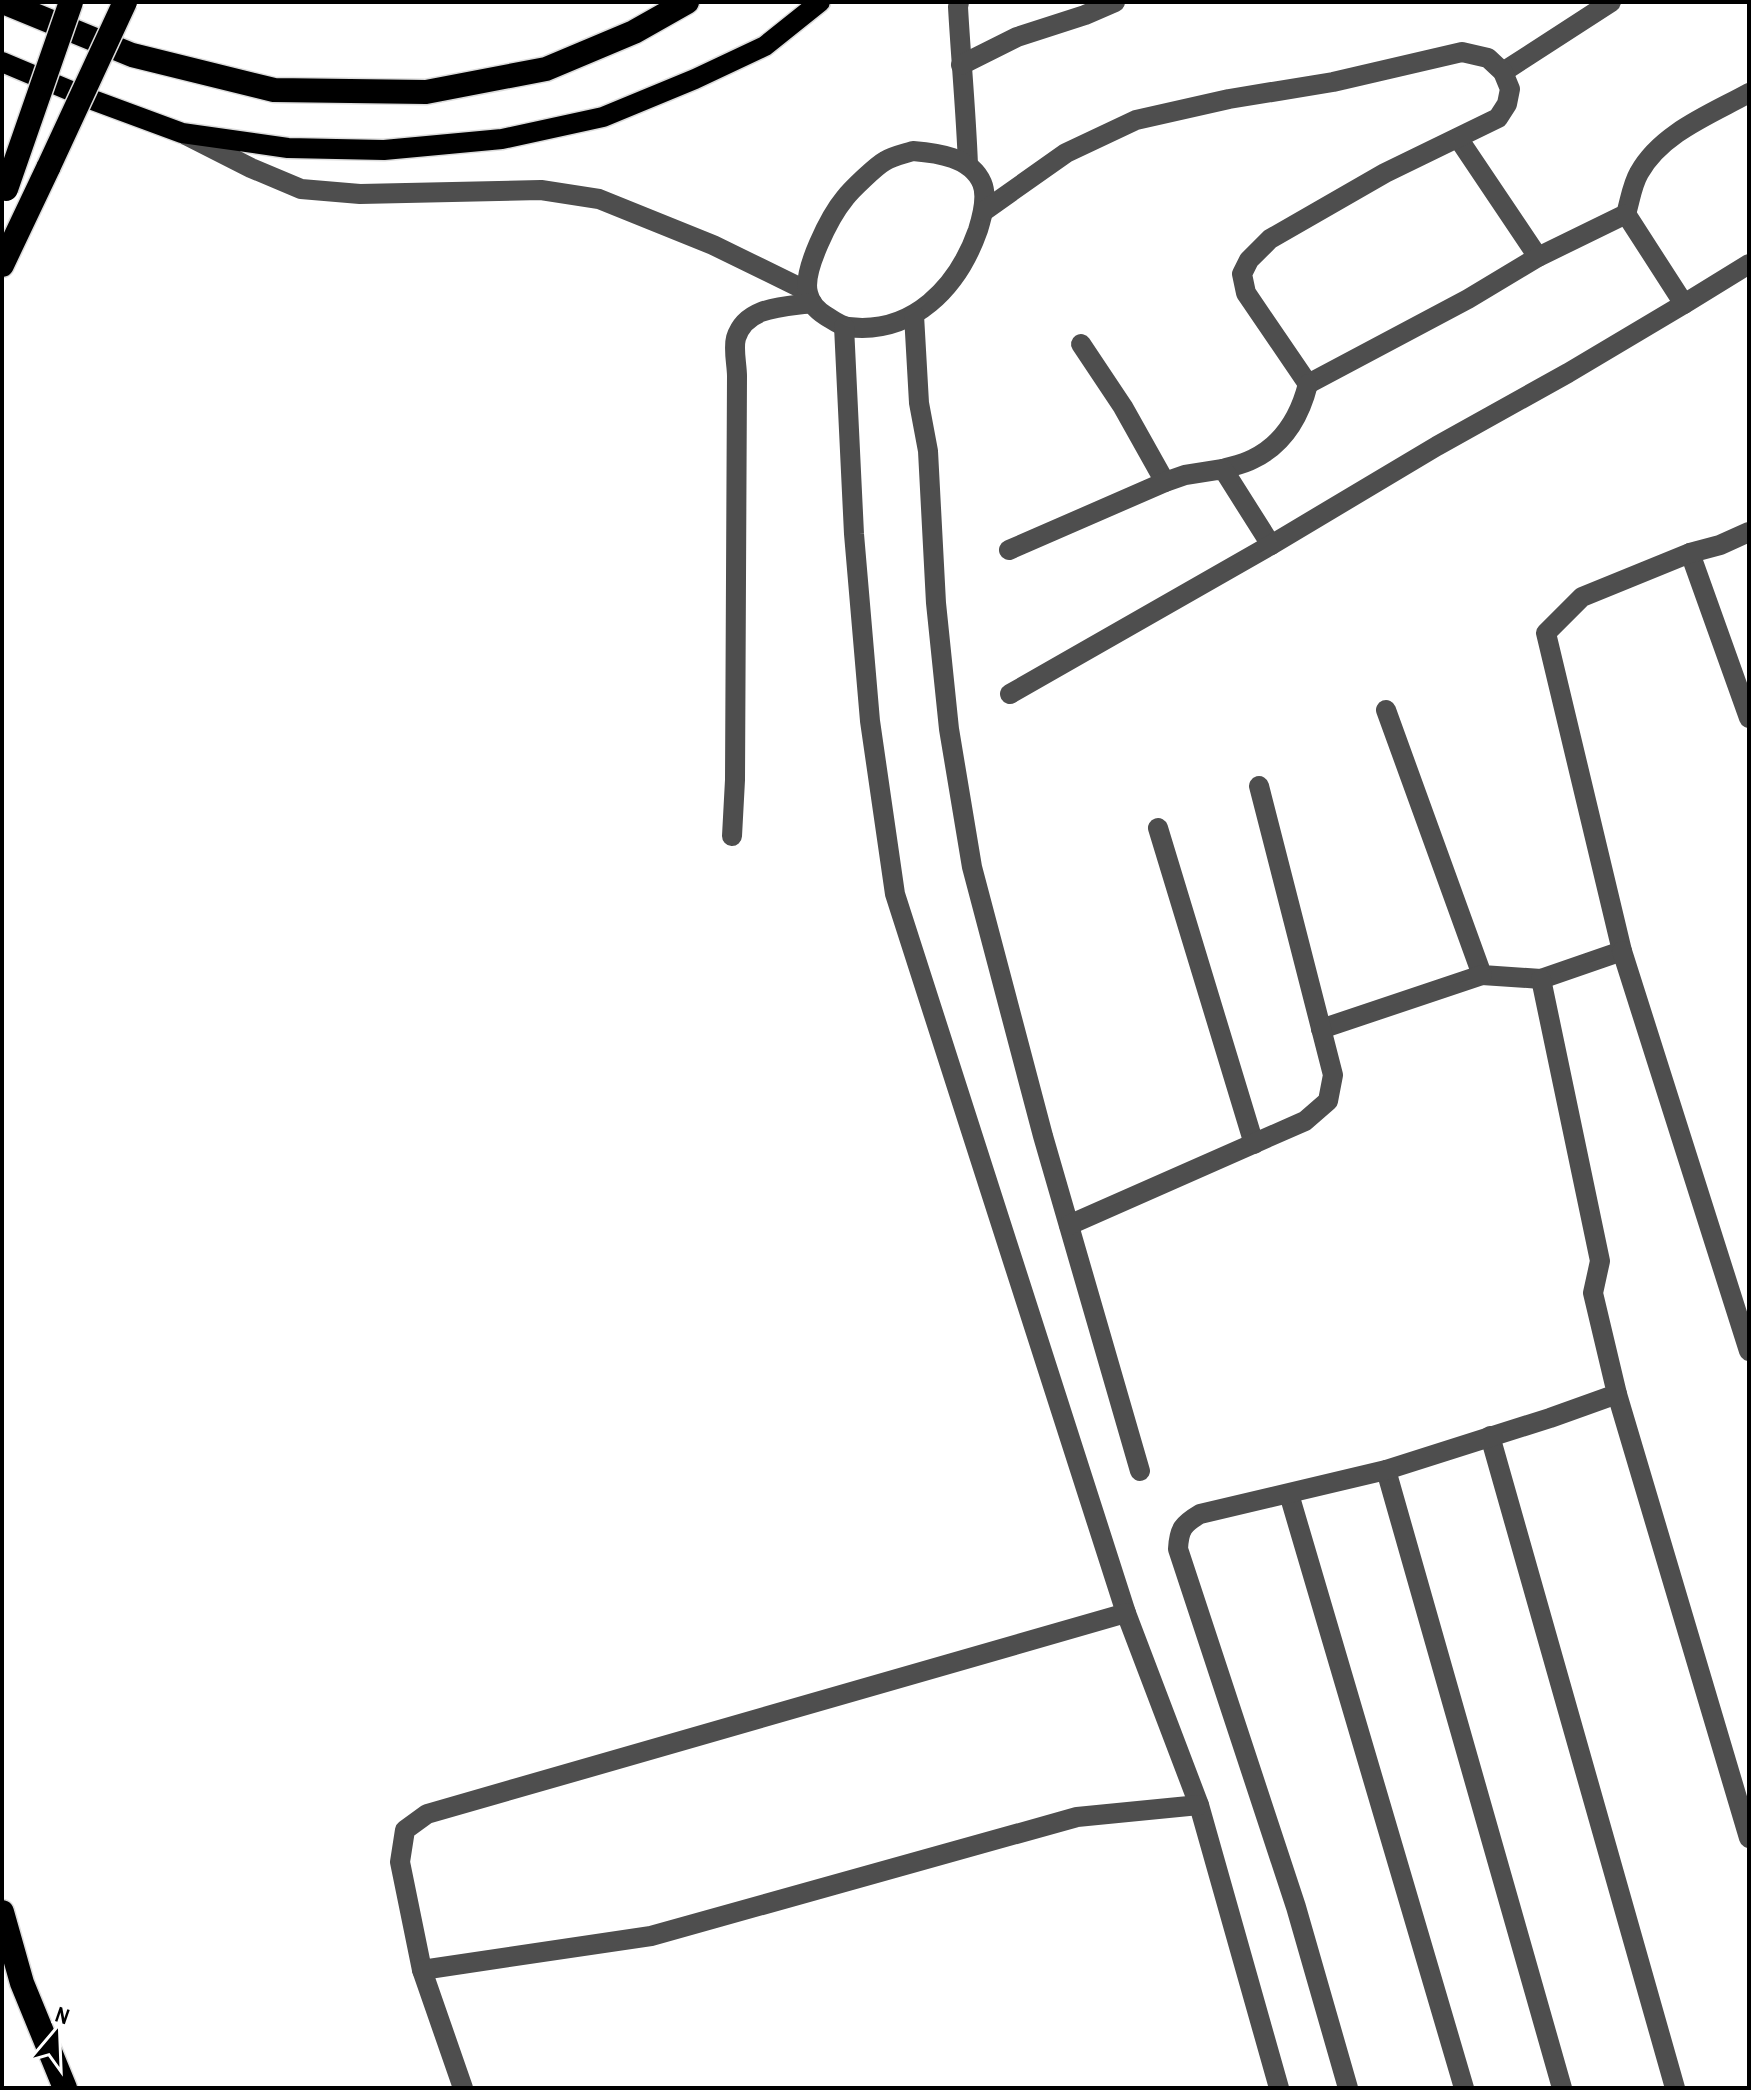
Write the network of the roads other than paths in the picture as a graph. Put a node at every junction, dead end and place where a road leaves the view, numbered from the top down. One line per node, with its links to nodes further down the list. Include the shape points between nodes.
1 (3, 2): 4 (highway, via 132,55 274,90 426,92 546,69 634,32)
2 (71, 2): 16 (highway, bridge)
3 (125, 2): 21 (highway, bridge)
4 (687, 2)
5 (820, 2): 13 (main road, via 765,46 695,79 603,117 502,139 370,149 288,148)
6 (959, 2): 10 (lane)
7 (1115, 2): 10 (lane, via 1017,37)
8 (1611, 2): 11 (lane)
9 (2, 62): 13 (main road)
10 (961, 65): 15 (lane)
11 (1503, 72): 14 (lane, via 1510,89 1498,118); 17 (lane, via 1488,58 1462,52 1136,120 1066,153)
12 (1749, 93): 18 (lane, via 1676,134 1652,156 1638,174)
13 (182, 133): 22 (lane, via 301,189 360,194 541,190 599,199 713,245)
14 (1458, 138): 19 (lane); 27 (lane, via 1270,239 1249,260 1242,274 1246,293)
15 (968, 165): 17 (lane, via 982,183); 22 (lane, via 913,151 884,161 845,197 824,232 811,266)
16 (4, 198)
17 (984, 211): 24 (lane, via 960,271)
18 (1626, 214): 19 (lane); 23 (lane)
19 (1538, 257): 27 (lane)
20 (1749, 264): 23 (lane)
21 (2, 265)
22 (809, 297): 25 (lane, via 823,315); 39 (lane, via 747,318 735,340)
23 (1684, 304): 31 (lane)
24 (914, 315): 25 (lane, via 870,328); 45 (lane, via 938,618 959,791 979,896)
25 (844, 326): 52 (lane, via 867,690 895,894)
26 (1081, 344): 29 (lane)
27 (1308, 384): 28 (lane, via 1292,426 1274,445)
28 (1223, 469): 29 (lane); 31 (lane)
29 (1165, 482): 32 (lane)
30 (1749, 532): 33 (lane)
31 (1271, 545): 34 (lane)
32 (1009, 550)
33 (1690, 553): 36 (lane); 40 (lane, via 1582,597 1546,633)
34 (1010, 694)
35 (1386, 710): 41 (lane)
36 (1749, 718)
37 (1259, 786): 43 (lane)
38 (1158, 828): 44 (lane)
39 (732, 836)
40 (1622, 951): 42 (lane); 46 (lane)
41 (1482, 975): 42 (lane); 43 (lane)
42 (1541, 979): 47 (lane, via 1600,1261 1593,1293)
43 (1321, 1029): 44 (lane, via 1333,1075 1328,1101 1305,1121)
44 (1254, 1144): 45 (lane)
45 (1069, 1225): 50 (lane)
46 (1749, 1351)
47 (1617, 1394): 48 (lane); 54 (lane)
48 (1490, 1436): 49 (lane); 63 (lane)
49 (1386, 1470): 51 (lane); 62 (lane)
50 (1140, 1471)
51 (1289, 1494): 60 (lane, via 1200,1514 1186,1522 1178,1549 1296,1907); 61 (lane)
52 (1126, 1613): 53 (lane); 56 (lane, via 427,1814 405,1830 400,1862)
53 (1199, 1805): 56 (lane, via 1077,1817 651,1936); 59 (lane)
54 (1749, 1838)
55 (2, 1912): 57 (highway, via 22,1983)
56 (422, 1970): 58 (lane)
57 (65, 2088)
58 (463, 2088)
59 (1279, 2088)
60 (1348, 2088)
61 (1464, 2088)
62 (1562, 2088)
63 (1675, 2088)

